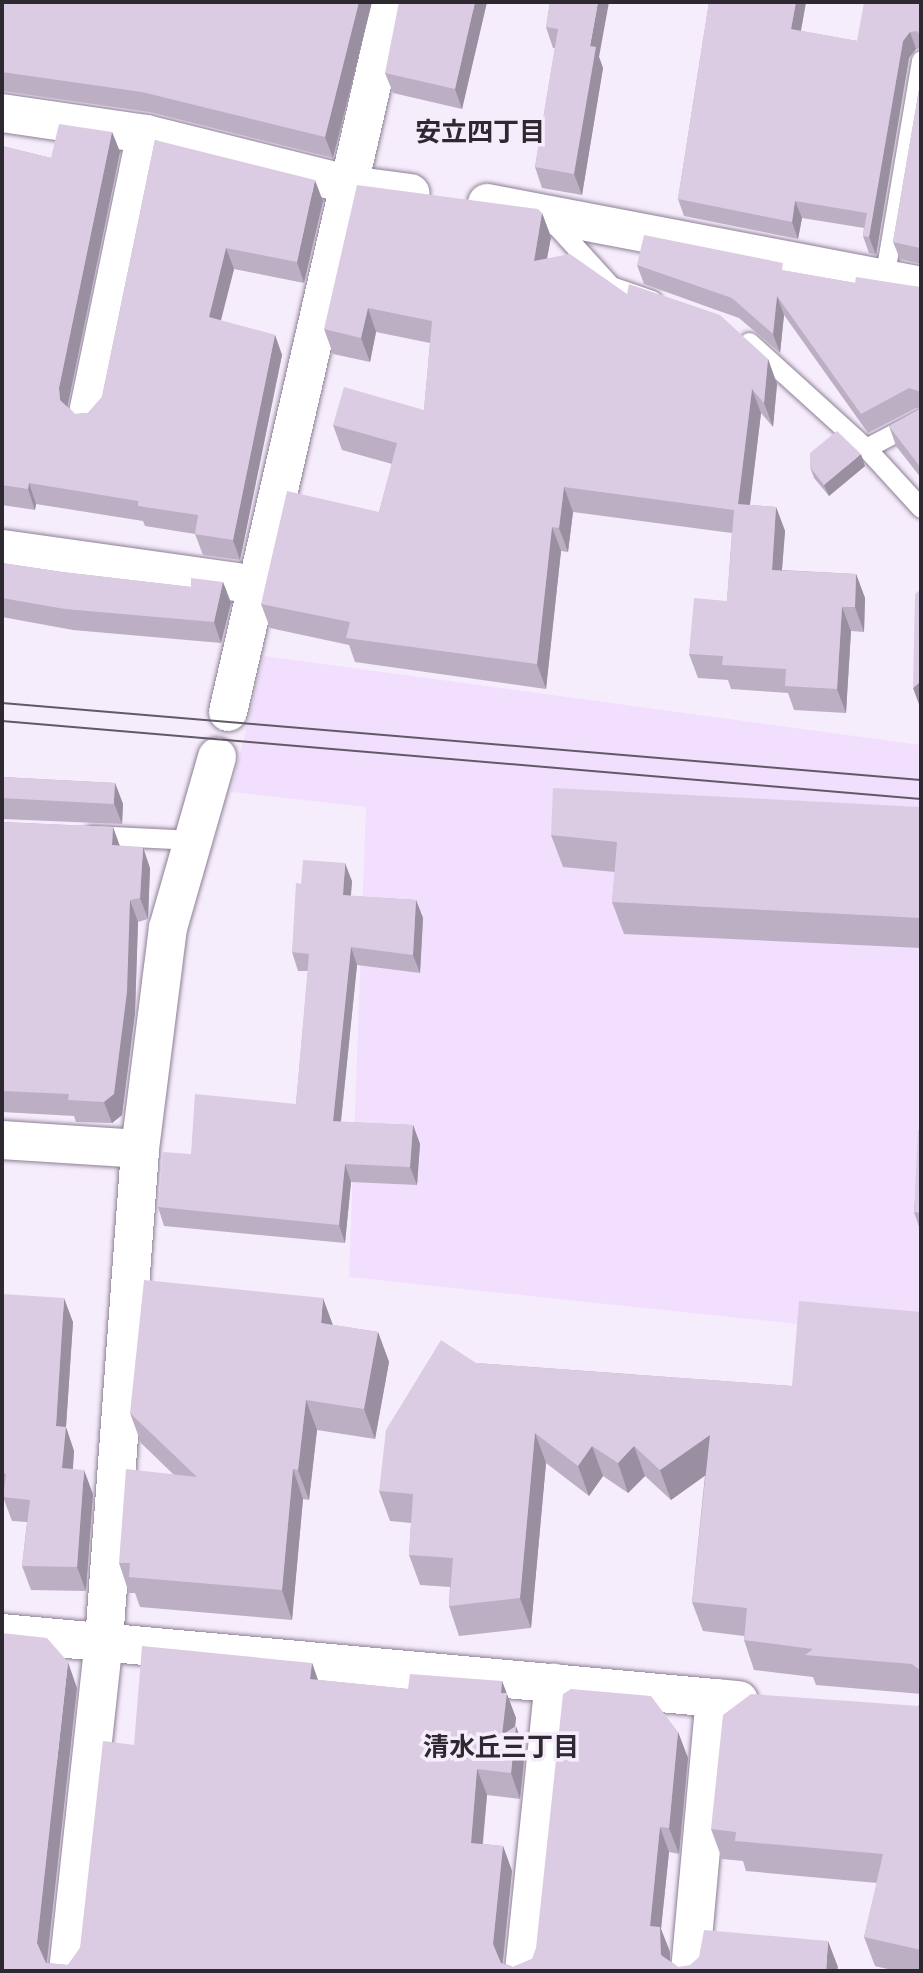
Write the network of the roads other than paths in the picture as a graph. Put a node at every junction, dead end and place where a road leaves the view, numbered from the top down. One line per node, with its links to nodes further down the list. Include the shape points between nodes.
1 (391, 2): 5 (street)
2 (921, 60): 7 (lane)
3 (2, 113): 4 (street)
4 (146, 134): 5 (street); 11 (street)
5 (351, 185): 6 (street); 16 (street)
6 (542, 210): 7 (street); 9 (lane, via 611,286)
7 (884, 279): 8 (street)
8 (921, 286)
9 (673, 307)
10 (735, 329): 13 (lane)
11 (88, 413)
12 (921, 419): 13 (lane)
13 (866, 449): 14 (lane)
14 (921, 508)
15 (2, 549): 16 (street)
16 (259, 585): 17 (street)
17 (228, 712)
18 (217, 757): 20 (street)
19 (71, 834): 20 (lane)
20 (195, 840): 22 (street, via 168,928)
21 (2, 1140): 22 (street)
22 (140, 1149): 24 (street)
23 (2, 1633): 24 (street)
24 (104, 1641): 25 (street); 28 (street)
25 (554, 1684): 26 (street); 29 (street)
26 (715, 1698): 27 (street); 30 (street)
27 (770, 1703)
28 (68, 1971)
29 (524, 1971)
30 (690, 1971)

